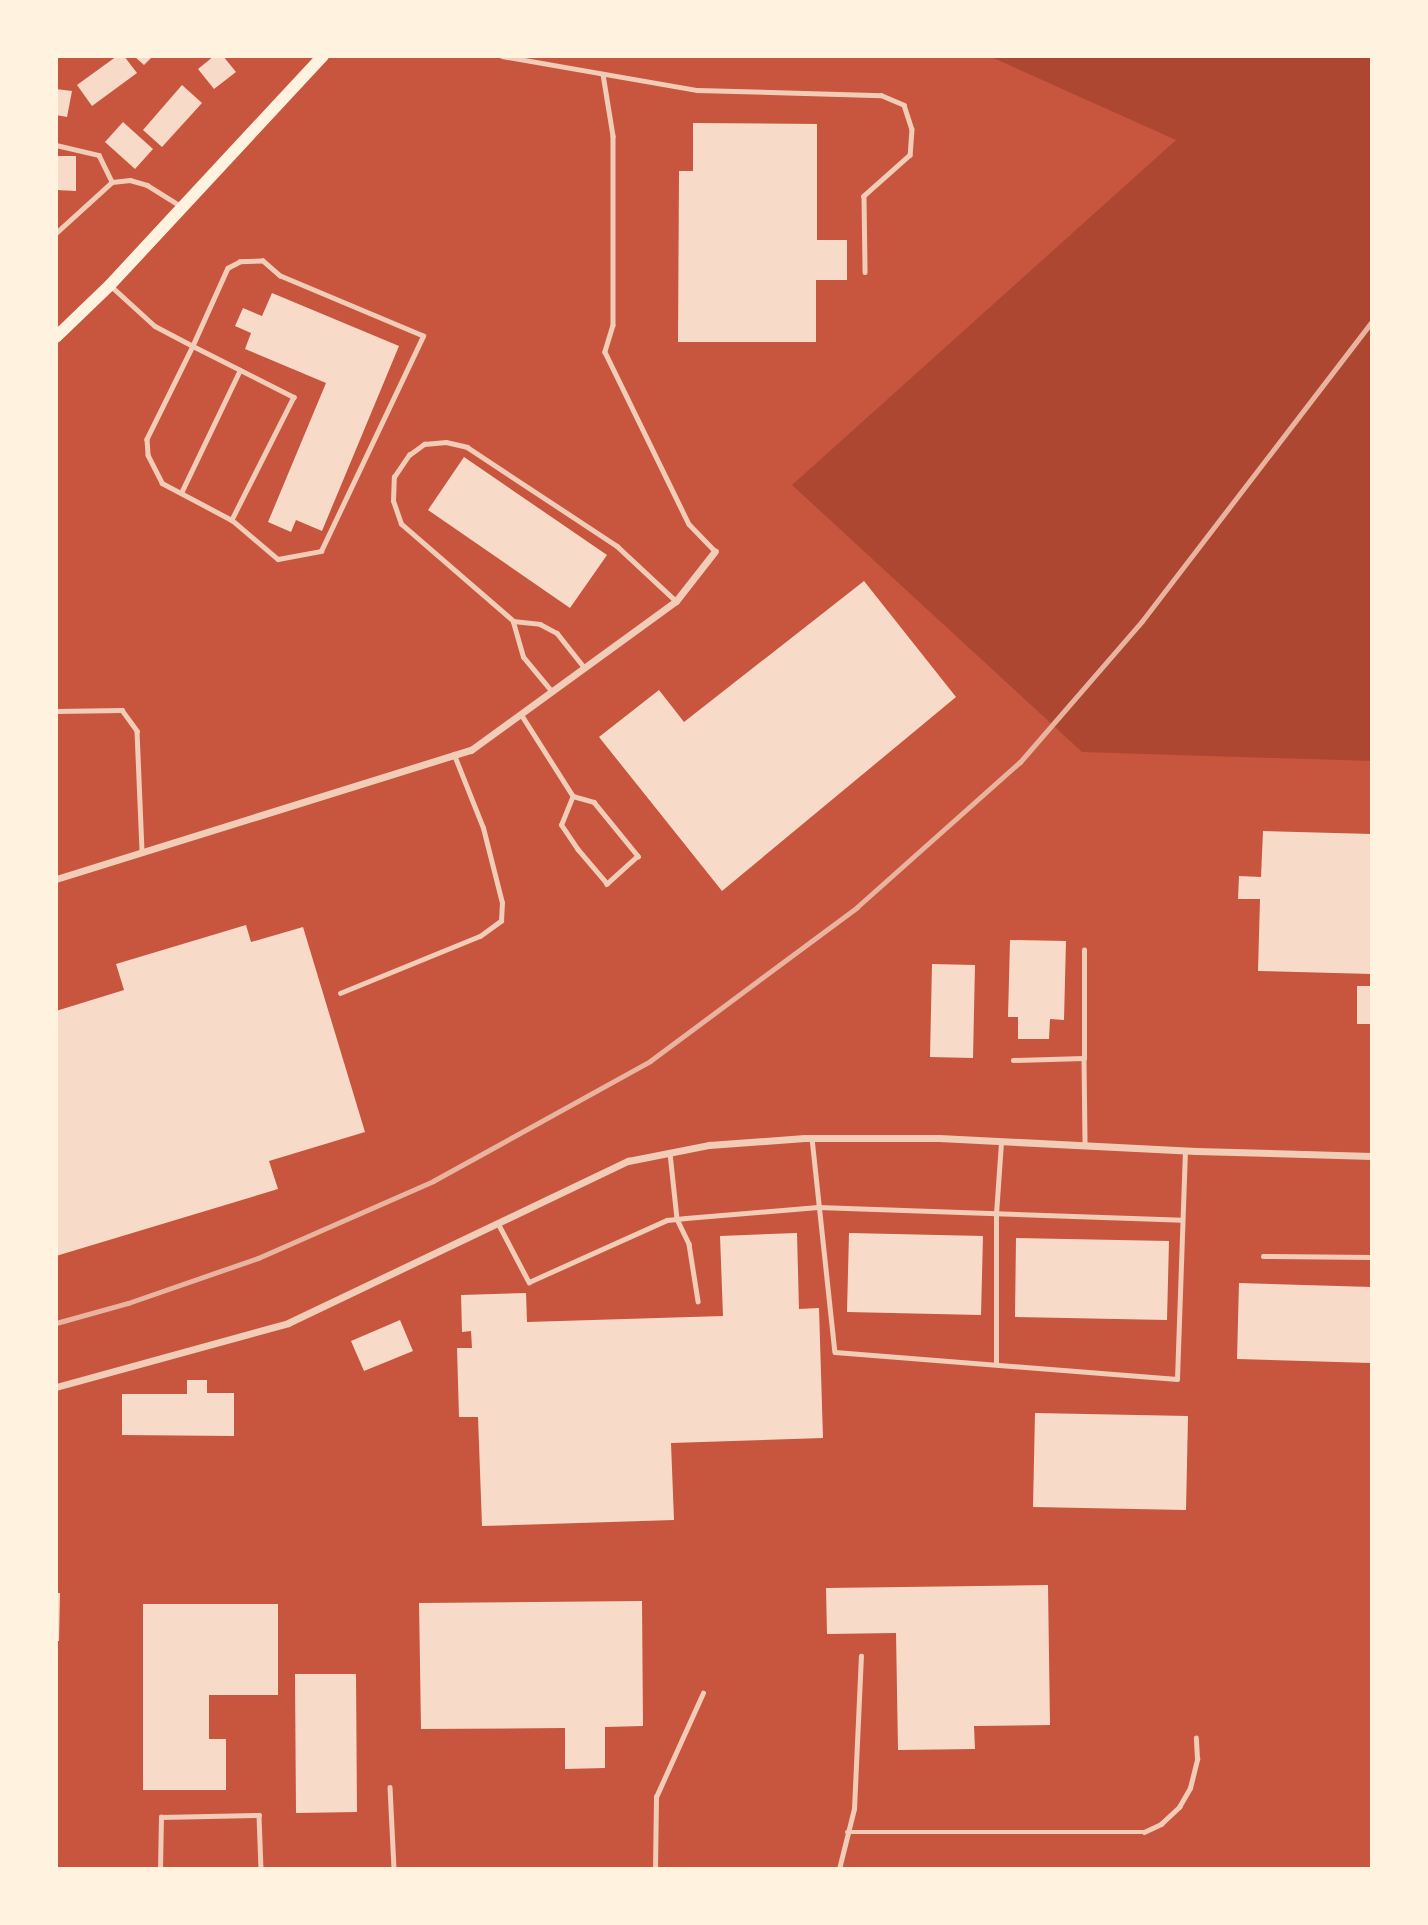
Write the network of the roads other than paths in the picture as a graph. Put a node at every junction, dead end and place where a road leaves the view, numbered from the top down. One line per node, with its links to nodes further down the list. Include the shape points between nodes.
1 (323, 56): 6 (main road)
2 (502, 56): 3 (lane)
3 (603, 74): 8 (lane, via 697,90 881,95 905,105 912,129 910,155 864,196); 15 (lane, via 613,136 613,325 605,352 689,524)
4 (56, 145): 5 (lane, via 99,155)
5 (112, 182): 6 (lane, via 130,180 147,185); 7 (lane)
6 (182, 207): 9 (main road)
7 (56, 233)
8 (865, 272)
9 (110, 285): 10 (main road); 11 (lane, via 155,326)
10 (56, 337)
11 (193, 346): 12 (lane); 13 (lane, via 146,439 148,455 162,483); 14 (lane, via 228,268 240,262 263,261 280,276 423,336 321,551 278,559)
12 (240, 370): 13 (lane); 14 (lane, via 294,397)
13 (181, 493): 14 (lane)
14 (232, 520)
15 (715, 551): 16 (street)
16 (676, 601): 17 (lane, via 617,546 467,447 425,444 409,455 394,477 393,501 401,524); 18 (street)
17 (513, 621): 18 (lane, via 540,624 557,633); 19 (lane, via 523,657)
18 (584, 668): 19 (street)
19 (552, 692): 21 (street)
20 (56, 710): 24 (lane, via 122,710 138,732)
21 (521, 714): 22 (street, via 471,751); 23 (lane)
22 (454, 755): 24 (street); 27 (lane, via 483,828 502,903 501,921 480,936)
23 (573, 796): 23 (lane, via 594,802 638,856 607,884 561,825)
24 (142, 853): 25 (street)
25 (56, 879)
26 (1084, 950): 28 (lane)
27 (340, 993)
28 (1084, 1058): 29 (lane); 32 (lane)
29 (1013, 1060)
30 (812, 1138): 31 (street); 34 (street, via 709,1145); 36 (lane)
31 (1002, 1142): 32 (street); 37 (lane)
32 (1085, 1146): 33 (street)
33 (1185, 1151): 35 (street); 39 (lane)
34 (670, 1153): 38 (lane); 40 (street, via 628,1161)
35 (1372, 1156)
36 (818, 1207): 37 (lane); 38 (lane); 44 (lane, via 835,1352)
37 (996, 1214): 39 (lane); 44 (lane)
38 (677, 1219): 40 (lane, via 529,1282); 43 (lane, via 689,1244)
39 (1182, 1220): 44 (lane, via 1177,1379)
40 (498, 1223): 45 (street, via 288,1323)
41 (1263, 1256): 42 (lane)
42 (1372, 1257)
43 (698, 1301)
44 (996, 1365)
45 (56, 1387)
46 (861, 1656): 50 (lane, via 854,1809)
47 (703, 1693): 54 (lane, via 656,1797)
48 (1196, 1738): 50 (lane, via 1190,1788 1161,1824 1144,1832)
49 (390, 1787): 53 (lane)
50 (847, 1832): 55 (lane)
51 (160, 1869): 52 (lane, via 161,1817 258,1815)
52 (261, 1869)
53 (394, 1869)
54 (655, 1869)
55 (839, 1869)

